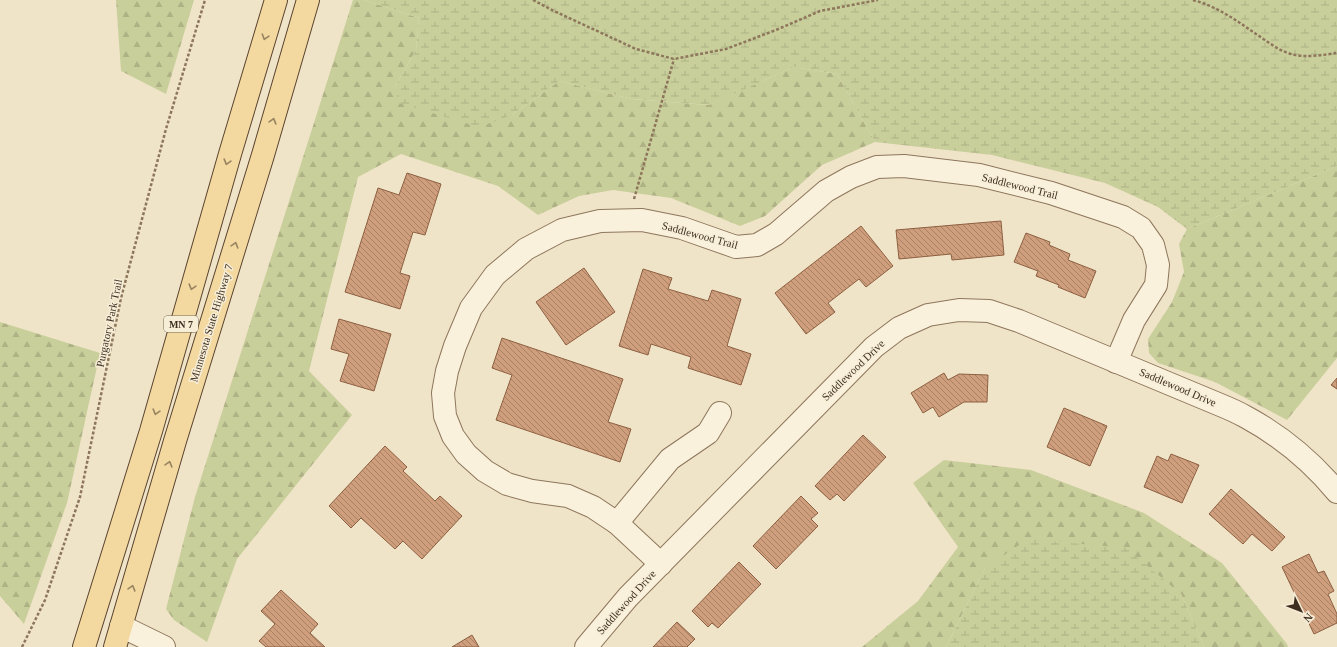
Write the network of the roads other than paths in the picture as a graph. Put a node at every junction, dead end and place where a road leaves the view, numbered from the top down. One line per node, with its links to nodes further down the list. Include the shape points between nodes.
1 (276, 0): 9 (main road, MN 7, one-way to 9, via 151,431)
2 (308, 0): 8 (main road, Minnesota State Highway 7 / MN 7, one-way to 2)
3 (1116, 362): 5 (street, Saddlewood Drive, via 1247,417 1300,454); 6 (street, Saddlewood Trail, via 1134,320 1156,285 1158,266 1153,245 1140,228 1123,217 1051,193 979,175 904,166 877,167 851,177 826,191 776,234 757,246 736,246 682,228 642,220 600,221 562,230 526,249 495,275 471,308 447,371 443,393 445,416 453,436 466,454 485,472 507,484 526,490 568,496 593,507); 7 (street, Saddlewood Drive, via 989,311 959,310 928,315 899,328 874,347)
4 (720, 414): 6 (street, via 708,433 670,459)
5 (1337, 492)
6 (617, 523): 7 (street, Saddlewood Trail)
7 (661, 564): 12 (street, Saddlewood Drive, via 628,597)
8 (121, 626): 10 (main road, Minnesota State Highway 7 / MN 7); 11 (street)
9 (84, 647)
10 (115, 647)
11 (164, 647)
12 (586, 647)

